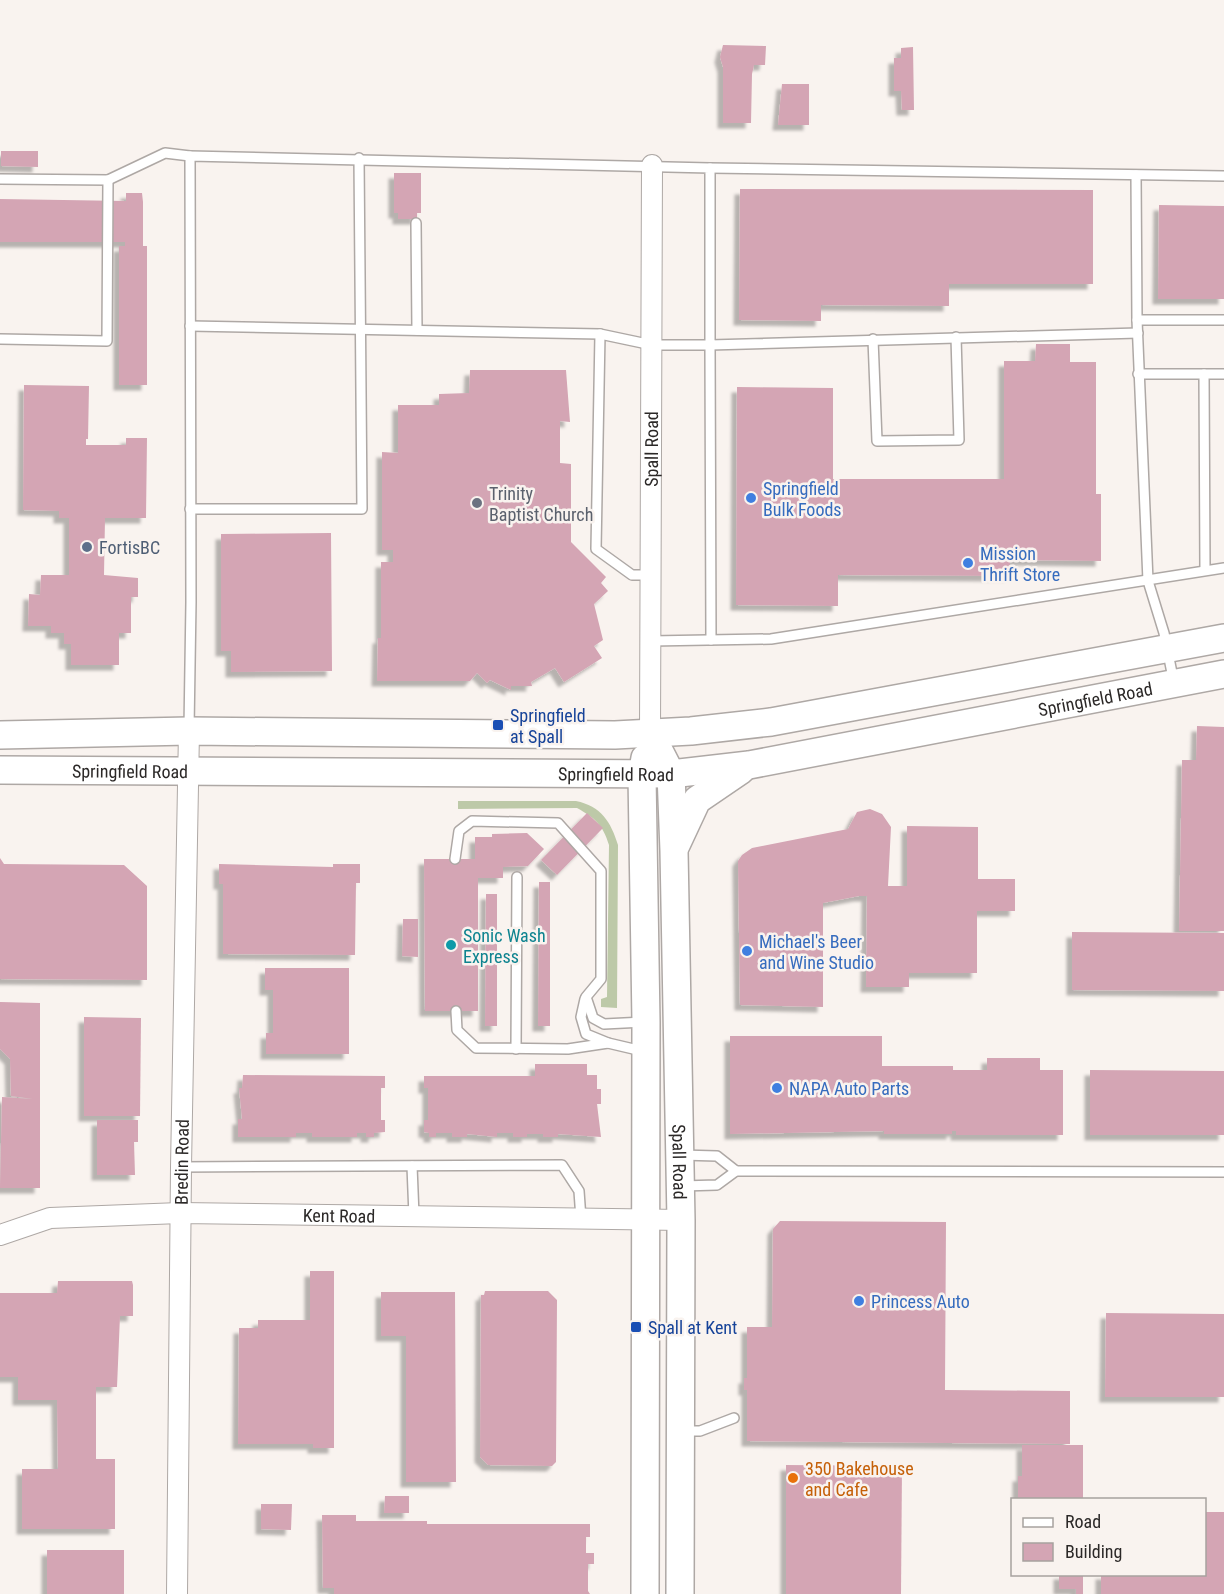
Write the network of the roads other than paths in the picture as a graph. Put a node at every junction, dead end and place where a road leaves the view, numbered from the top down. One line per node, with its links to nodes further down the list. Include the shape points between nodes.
1 (190, 156): 2 (lane); 8 (lane, via 165,153); 12 (lane)
2 (359, 158): 3 (lane); 13 (lane)
3 (652, 165): 4 (lane); 20 (street, Spall Road)
4 (710, 168): 5 (lane); 21 (lane)
5 (1136, 175): 6 (lane); 10 (lane)
6 (1224, 176)
7 (0, 179): 8 (lane)
8 (108, 180): 18 (lane, via 107,341)
9 (416, 224): 14 (lane)
10 (1137, 320): 11 (lane); 15 (lane)
11 (1224, 320)
12 (190, 326): 13 (lane); 25 (lane)
13 (361, 329): 14 (lane); 25 (lane, via 362,509)
14 (417, 330): 16 (lane)
15 (1138, 333): 17 (lane); 22 (lane)
16 (600, 334): 20 (lane); 28 (lane, via 597,549 632,575)
17 (956, 337): 19 (lane); 19 (lane, via 959,440 877,441)
18 (0, 339)
19 (873, 339): 21 (lane)
20 (652, 345): 21 (lane); 28 (street, Spall Road)
21 (710, 345): 31 (lane)
22 (1138, 374): 23 (lane); 29 (lane)
23 (1204, 374): 24 (lane); 27 (lane)
24 (1224, 374)
25 (190, 509): 36 (lane)
26 (1224, 568): 27 (lane)
27 (1205, 570): 29 (lane)
28 (651, 575): 32 (street, Spall Road)
29 (1148, 581): 31 (lane, via 771,639); 33 (lane)
30 (1224, 638): 33 (main road, Springfield Road)
31 (711, 640): 32 (lane)
32 (651, 641): 37 (street, Spall Road)
33 (1167, 649): 35 (lane); 37 (main road, Springfield Road, via 771,722)
34 (1224, 674): 35 (main road, Springfield Road)
35 (1174, 683): 39 (main road, Springfield Road)
36 (189, 730): 37 (main road, Springfield Road); 38 (main road, Springfield Road); 41 (street, Bredin Road)
37 (650, 733): 42 (main road, Spall Road); 43 (main road, Spall Road)
38 (0, 735)
39 (749, 765): 42 (main road, Springfield Road); 44 (main road, via 697,800)
40 (0, 770): 41 (main road, Springfield Road)
41 (188, 770): 43 (main road, Springfield Road); 55 (street, Bredin Road)
42 (670, 774): 43 (main road, Springfield Road); 44 (main road, Spall Road)
43 (642, 775): 49 (main road, Spall Road)
44 (674, 851): 53 (main road, Spall Road)
45 (455, 859): 47 (lane, via 459,831 472,821 550,820 566,830 601,871 601,980)
46 (517, 877): 51 (lane)
47 (586, 997): 49 (lane, via 593,1018 604,1024); 50 (lane, via 581,1017 586,1034)
48 (456, 1011): 51 (lane, via 456,1030 476,1048)
49 (646, 1022): 52 (main road, Spall Road)
50 (608, 1043): 51 (lane, via 568,1049); 52 (lane)
51 (516, 1048)
52 (646, 1052): 62 (main road, Spall Road)
53 (679, 1155): 56 (lane, via 717,1156); 58 (main road, Spall Road)
54 (412, 1166): 55 (lane); 60 (lane); 61 (lane, via 562,1165 579,1191)
55 (181, 1167): 59 (street, Bredin Road)
56 (736, 1171): 57 (lane); 58 (lane, via 717,1185)
57 (1224, 1172)
58 (680, 1186): 63 (main road, Spall Road)
59 (180, 1213): 60 (street, Kent Road); 64 (street, Kent Road, via 50,1218); 67 (street, Bredin Road)
60 (414, 1216): 61 (street, Kent Road)
61 (581, 1219): 62 (street, Kent Road)
62 (645, 1219): 63 (street, Kent Road); 68 (main road, Spall Road)
63 (681, 1220): 66 (main road, Spall Road)
64 (0, 1235)
65 (734, 1418): 66 (lane, via 700,1431)
66 (681, 1431): 69 (main road, Spall Road)
67 (177, 1594)
68 (645, 1594)
69 (680, 1594)

